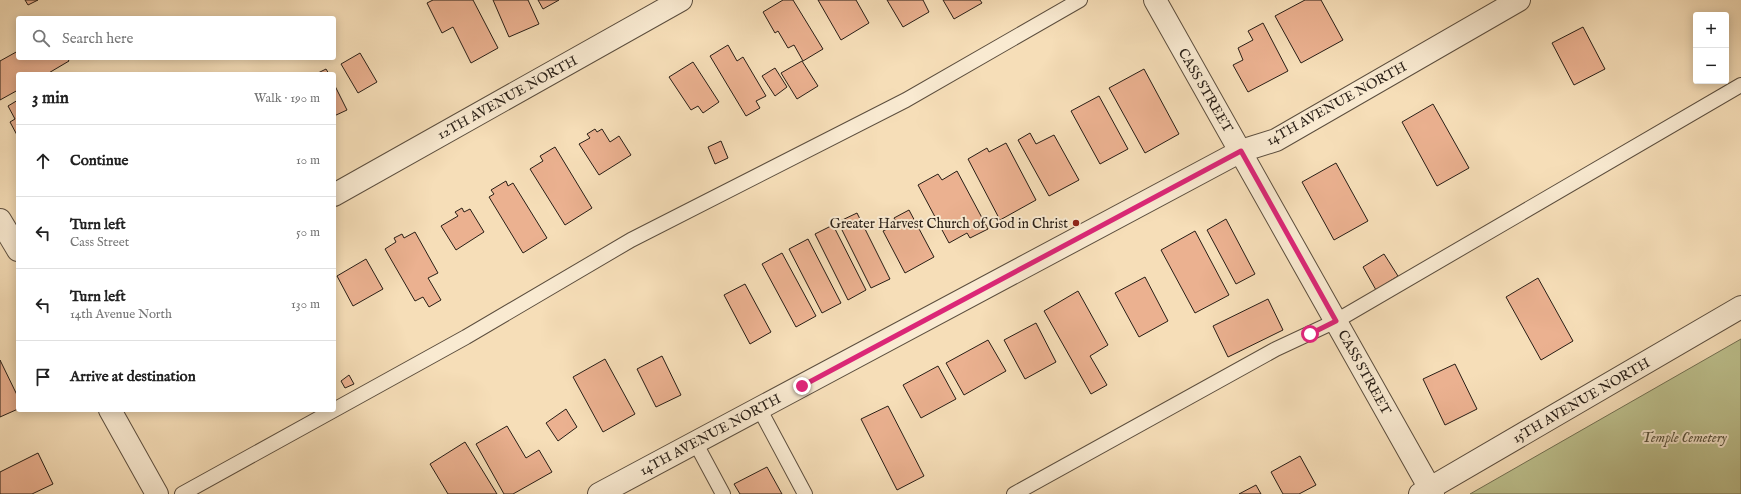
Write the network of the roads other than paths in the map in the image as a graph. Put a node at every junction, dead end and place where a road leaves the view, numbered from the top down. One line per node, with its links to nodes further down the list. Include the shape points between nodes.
1 (681, 0): 7 (street, 12TH AVENUE NORTH)
2 (1080, 0): 13 (lane, via 906,100 631,240 466,337)
3 (1155, 0): 6 (street, CASS STREET)
4 (1519, 0): 6 (street, 14TH AVENUE NORTH, via 1276,140)
5 (1741, 85): 11 (lane)
6 (1241, 151): 11 (street, CASS STREET); 12 (street, 14TH AVENUE NORTH)
7 (336, 194)
8 (0, 220): 9 (street)
9 (16, 247)
10 (1741, 306): 17 (street, 15TH AVENUE NORTH)
11 (1336, 321): 17 (street, CASS STREET); 23 (lane, via 1276,349)
12 (759, 408): 16 (street, 14TH AVENUE NORTH); 22 (lane)
13 (336, 409)
14 (111, 412): 18 (street)
15 (330, 412): 19 (lane)
16 (695, 442): 20 (street, 14TH AVENUE NORTH); 21 (lane)
17 (1428, 492)
18 (157, 494)
19 (182, 494)
20 (599, 494)
21 (723, 494)
22 (805, 494)
23 (1014, 494)

